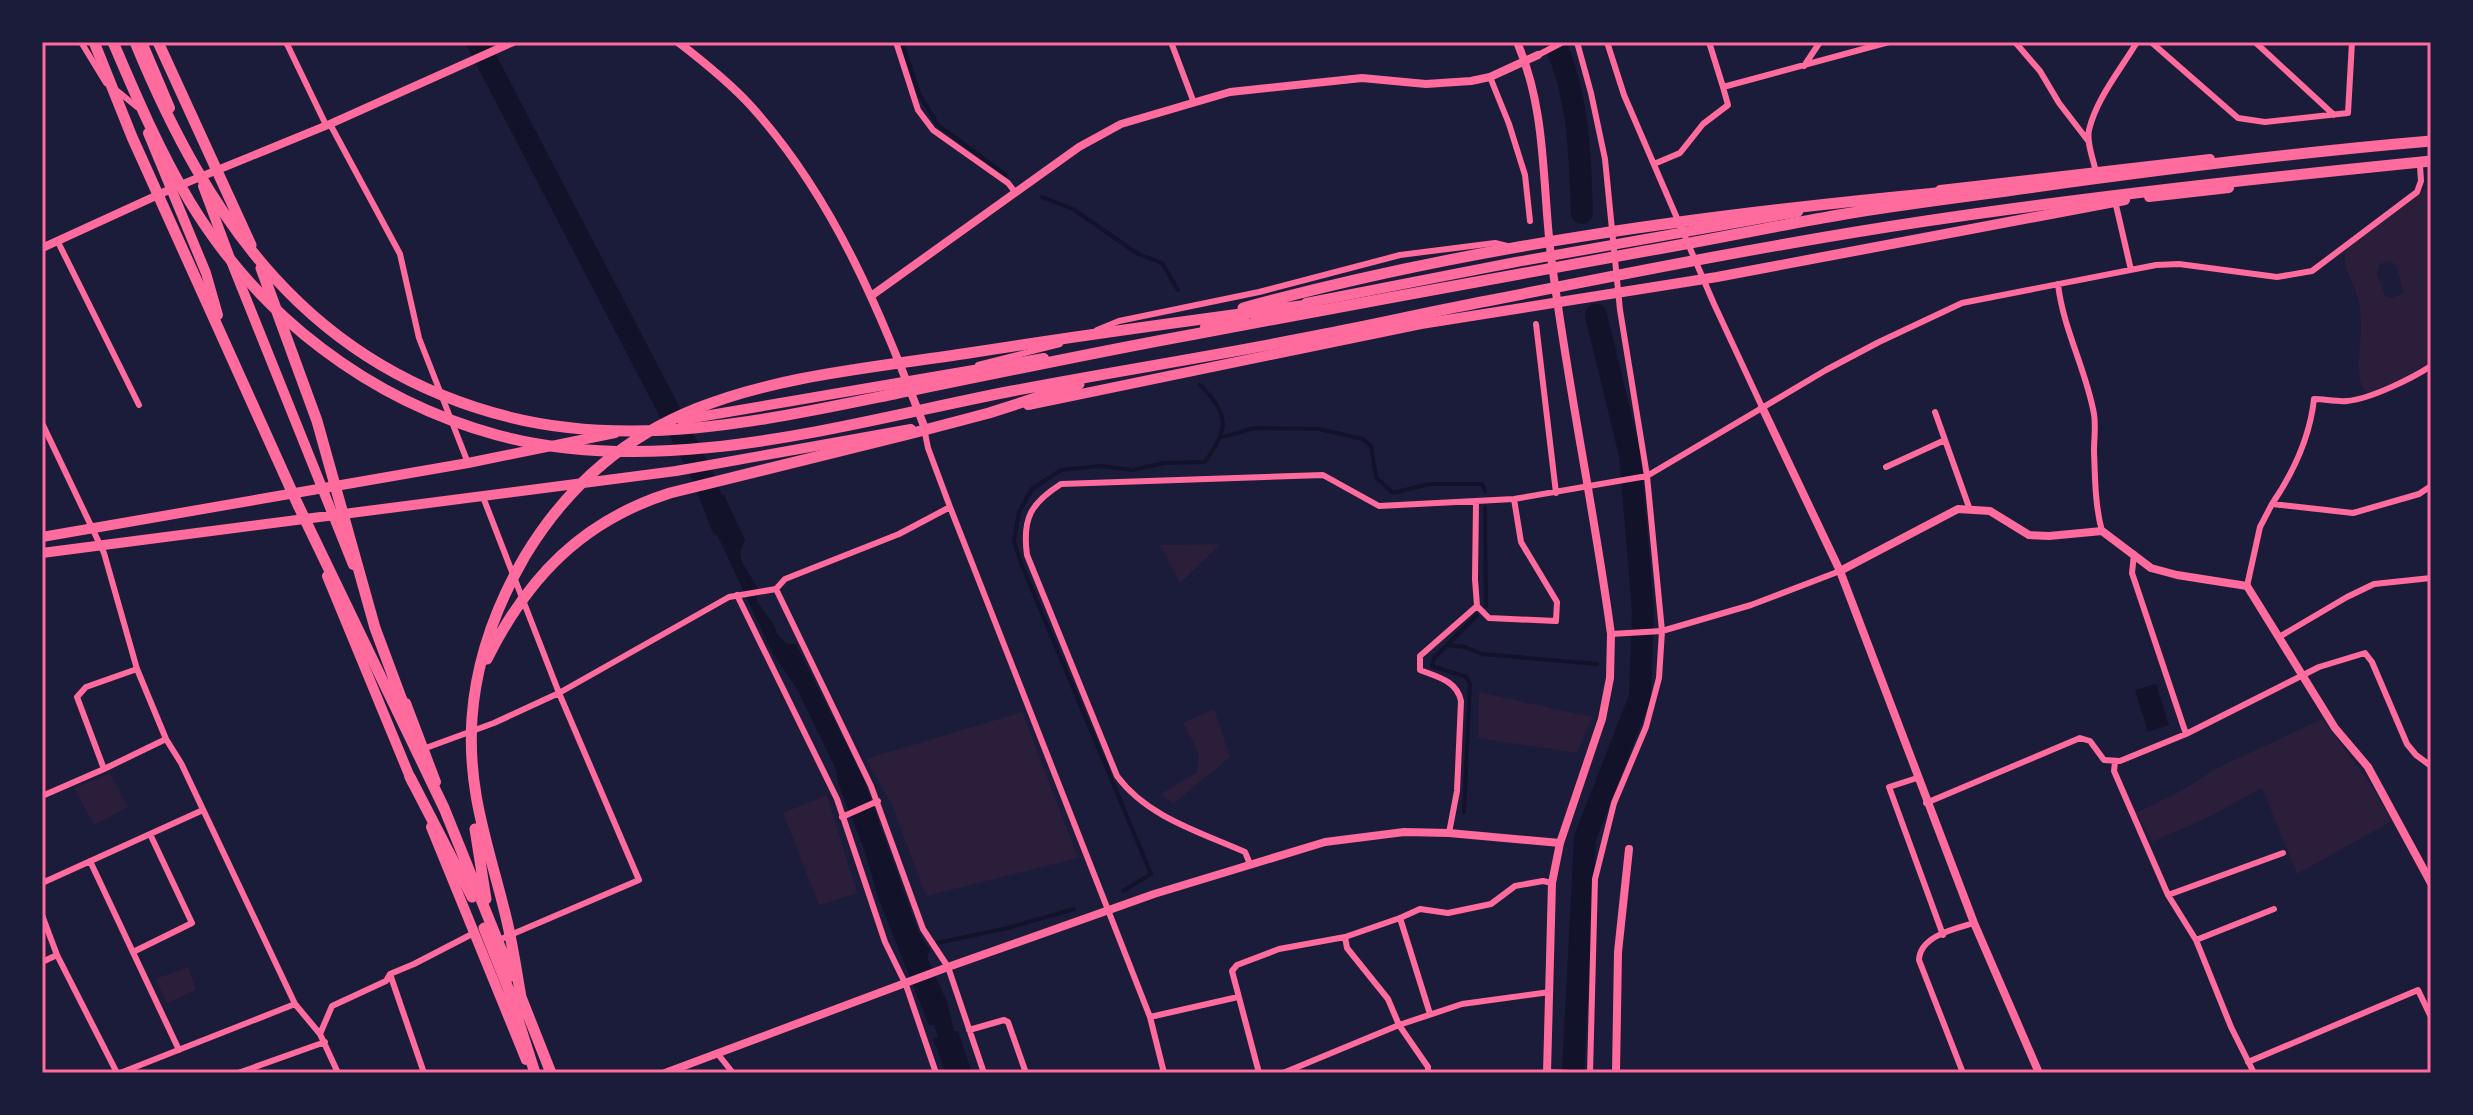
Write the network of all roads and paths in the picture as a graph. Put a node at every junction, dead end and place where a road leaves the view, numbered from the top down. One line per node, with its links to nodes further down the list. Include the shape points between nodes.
1 (81, 42): 30 (street, via 105,83)
2 (94, 42): 139 (highway, via 292,491 444,808)
3 (112, 42): 30 (main road); 54 (highway, via 190,202 218,243 288,321 325,352 397,397 502,436 597,451 672,451 786,436)
4 (135, 42): 48 (highway, via 208,192 265,268 298,302 373,360 437,393 542,424 672,431 782,417)
5 (142, 42): 38 (main road)
6 (158, 42): 121 (highway, via 279,313 317,421 375,628)
7 (286, 42): 32 (street)
8 (513, 42): 32 (street)
9 (678, 42): 49 (street, via 751,106 798,164 835,222)
10 (896, 42): 40 (street, via 918,110 933,130)
11 (1171, 42): 29 (street)
12 (1517, 42): 25 (street)
13 (1563, 42): 24 (street)
14 (1577, 42): 65 (street, via 1605,159 1620,310)
15 (1607, 42): 35 (street)
16 (1709, 42): 28 (street)
17 (1820, 42): 26 (street)
18 (1889, 42): 26 (street)
19 (2015, 42): 34 (street)
20 (2137, 42): 34 (street, via 2103,97)
21 (2151, 42): 31 (street, via 2238,118 2265,122)
22 (2255, 42): 31 (street)
23 (2352, 42): 31 (street, via 2348,113)
24 (1538, 55): 25 (street)
25 (1526, 61): 27 (street); 45 (street, via 1541,125)
26 (1804, 66): 28 (street)
27 (1490, 77): 29 (street, via 1426,84 1362,78 1230,92); 42 (street, via 1525,175)
28 (1723, 87): 35 (street, via 1728,105 1703,124 1680,153)
29 (1194, 103): 40 (street, via 1121,124)
30 (137, 107): 39 (main road)
31 (2334, 115)
32 (328, 125): 38 (street); 63 (street, via 400,254 419,338)
33 (2431, 139): 37 (highway)
34 (2089, 142): 37 (street)
35 (1654, 164): 58 (street)
36 (2427, 164): 41 (main road); 46 (street, via 2417,192 2312,271 2277,277 2179,264); 54 (highway, via 2175,187 1919,222)
37 (2096, 176): 45 (main road, via 1901,194); 48 (highway, via 1848,213); 52 (highway, via 1780,208 1438,260)
38 (201, 178): 39 (street); 68 (main road)
39 (171, 189): 43 (street); 70 (main road)
40 (1015, 192): 49 (street)
41 (2115, 201): 46 (street); 50 (main road)
42 (1530, 221)
43 (58, 242): 44 (street); 57 (street)
44 (42, 248)
45 (1551, 255): 50 (street); 52 (main road); 55 (street, via 1495,243 1400,255 1119,321 1062,344)
46 (2131, 270): 47 (street)
47 (2058, 284): 58 (street, via 1962,303); 80 (street, via 2094,416)
48 (1420, 292): 139 (highway, via 1122,329 788,380 692,409 603,464 560,506 516,573 491,626 476,693 475,797)
49 (871, 296): 56 (street)
50 (1559, 304): 61 (main road, via 1421,324); 66 (street)
51 (1536, 324): 69 (street)
52 (1072, 354): 55 (main road)
53 (2431, 366): 74 (street, via 2357,399 2314,399 2308,432)
54 (1129, 368): 121 (highway, via 989,413 651,499 615,515 564,551 531,586 502,630 477,693 465,767)
55 (939, 374): 56 (main road)
56 (907, 382): 61 (street); 63 (main road, via 697,416)
57 (139, 405)
58 (1762, 407): 65 (street); 85 (street)
59 (1935, 412): 62 (street)
60 (42, 423): 79 (street)
61 (924, 426): 71 (main road, via 676,471); 75 (street)
62 (1945, 440): 64 (street); 76 (street)
63 (468, 463): 68 (main road)
64 (1886, 467)
65 (1645, 476): 66 (street); 91 (street)
66 (1588, 485): 69 (street); 92 (street)
67 (2431, 486): 74 (street, via 2353,513)
68 (322, 487): 70 (main road); 77 (main road)
69 (1556, 493): 72 (street)
70 (289, 494): 78 (main road); 79 (main road)
71 (483, 497): 77 (main road); 96 (street)
72 (1514, 499): 73 (street); 90 (street, via 1521,542 1557,602 1556,621 1489,618)
73 (1476, 503): 90 (street); 116 (street, via 1379,506 1323,475 1081,481 1061,484 1039,498 1024,534 1027,555 1117,776 1151,809 1245,852)
74 (2272, 504): 87 (street, via 2260,527)
75 (950, 507): 88 (street, via 899,534 785,579); 123 (street)
76 (1970, 510): 80 (street, via 1990,511 2029,535); 85 (street, via 1958,509)
77 (333, 515): 78 (main road); 99 (main road)
78 (301, 521): 82 (main road); 103 (main road)
79 (93, 529): 81 (main road); 82 (street)
80 (2102, 531): 84 (street)
81 (42, 537)
82 (100, 545): 83 (main road); 94 (street)
83 (42, 553)
84 (2134, 554): 87 (street, via 2151,568); 97 (street, via 2132,573)
85 (1840, 571): 91 (street); 104 (street)
86 (2431, 578): 93 (street, via 2374,584)
87 (2247, 586): 93 (street)
88 (776, 589): 89 (street); 106 (street)
89 (737, 595): 96 (street); 109 (street)
90 (1477, 606): 110 (street, via 1420,656 1420,670 1450,683 1459,690 1461,701 1457,791)
91 (1662, 631): 92 (street); 169 (street, via 1659,678 1646,727 1614,803 1595,879)
92 (1611, 634): 112 (street, via 1602,719)
93 (2279, 637): 95 (street)
94 (137, 669): 98 (street); 102 (street, via 86,687 77,697)
95 (2304, 675): 97 (street); 101 (street, via 2365,653 2407,744); 119 (street, via 2335,728 2368,767)
96 (559, 693): 99 (street); 130 (street, via 639,880)
97 (2186, 734): 100 (street)
98 (166, 739): 102 (street); 108 (street)
99 (423, 749): 130 (main road)
100 (2115, 762): 107 (street, via 2104,760 2090,741 2080,738); 120 (street, via 2114,771)
101 (2431, 766)
102 (104, 769): 105 (street)
103 (410, 777): 127 (main road); 156 (highway, via 471,895 508,988)
104 (1917, 778): 107 (street); 128 (street, via 1889,787)
105 (42, 796)
106 (878, 801): 109 (street); 135 (street, via 929,940)
107 (1926, 803): 126 (street)
108 (203, 810): 111 (street); 141 (street)
109 (842, 817): 137 (street, via 885,942)
110 (1449, 833): 112 (street); 116 (street, via 1357,836)
111 (150, 834): 115 (street); 132 (street, via 192,923)
112 (1560, 843): 118 (street)
113 (1629, 849): 170 (street, via 1618,952)
114 (2283, 853): 120 (street)
115 (90, 861): 117 (street); 132 (street)
116 (1250, 864): 123 (street)
117 (42, 883)
118 (1552, 883): 125 (street, via 1515,886 1491,904 1448,913 1420,909); 138 (street)
119 (2431, 883)
120 (2168, 895): 131 (street)
121 (486, 903): 157 (highway)
122 (2274, 909): 131 (street)
123 (1108, 911): 135 (street); 143 (street)
124 (42, 915): 133 (street)
125 (1400, 918): 129 (street); 142 (street)
126 (1974, 923): 128 (street); 172 (street)
127 (474, 933): 136 (street); 156 (main road)
128 (1943, 935): 171 (street, via 1922,945 1919,960)
129 (1345, 937): 140 (street, via 1279,949 1237,965 1232,971); 145 (street, via 1347,948 1388,999)
130 (501, 939): 157 (main road)
131 (2196, 940): 151 (street)
132 (133, 952): 149 (street)
133 (57, 955): 134 (street); 152 (street)
134 (42, 962)
135 (948, 967): 137 (street); 146 (street)
136 (390, 974): 147 (street, via 386,981 332,1006); 155 (street)
137 (906, 985): 150 (street); 160 (street)
138 (1550, 992): 142 (street, via 1462,1004); 167 (street)
139 (521, 997): 157 (highway)
140 (1238, 997): 143 (street); 164 (street)
141 (295, 1004): 147 (street); 149 (street)
142 (1430, 1014): 145 (street)
143 (1150, 1017): 163 (street)
144 (2431, 1017): 151 (street, via 2418,990)
145 (1399, 1025): 165 (street); 166 (street)
146 (969, 1030): 161 (street); 162 (street, via 1008,1022)
147 (320, 1034): 148 (street)
148 (325, 1042): 153 (street); 154 (street)
149 (179, 1050): 152 (street)
150 (717, 1053): 158 (street); 159 (street)
151 (2248, 1062): 173 (street)
152 (118, 1073)
153 (238, 1073)
154 (338, 1073)
155 (424, 1073)
156 (533, 1073)
157 (554, 1073)
158 (665, 1073)
159 (733, 1073)
160 (936, 1073)
161 (984, 1073)
162 (1026, 1073)
163 (1164, 1073)
164 (1259, 1073)
165 (1283, 1073)
166 (1428, 1073)
167 (1547, 1073): 168 (street)
168 (1569, 1073)
169 (1590, 1073)
170 (1616, 1073)
171 (1963, 1073)
172 (2039, 1073)
173 (2254, 1073)

